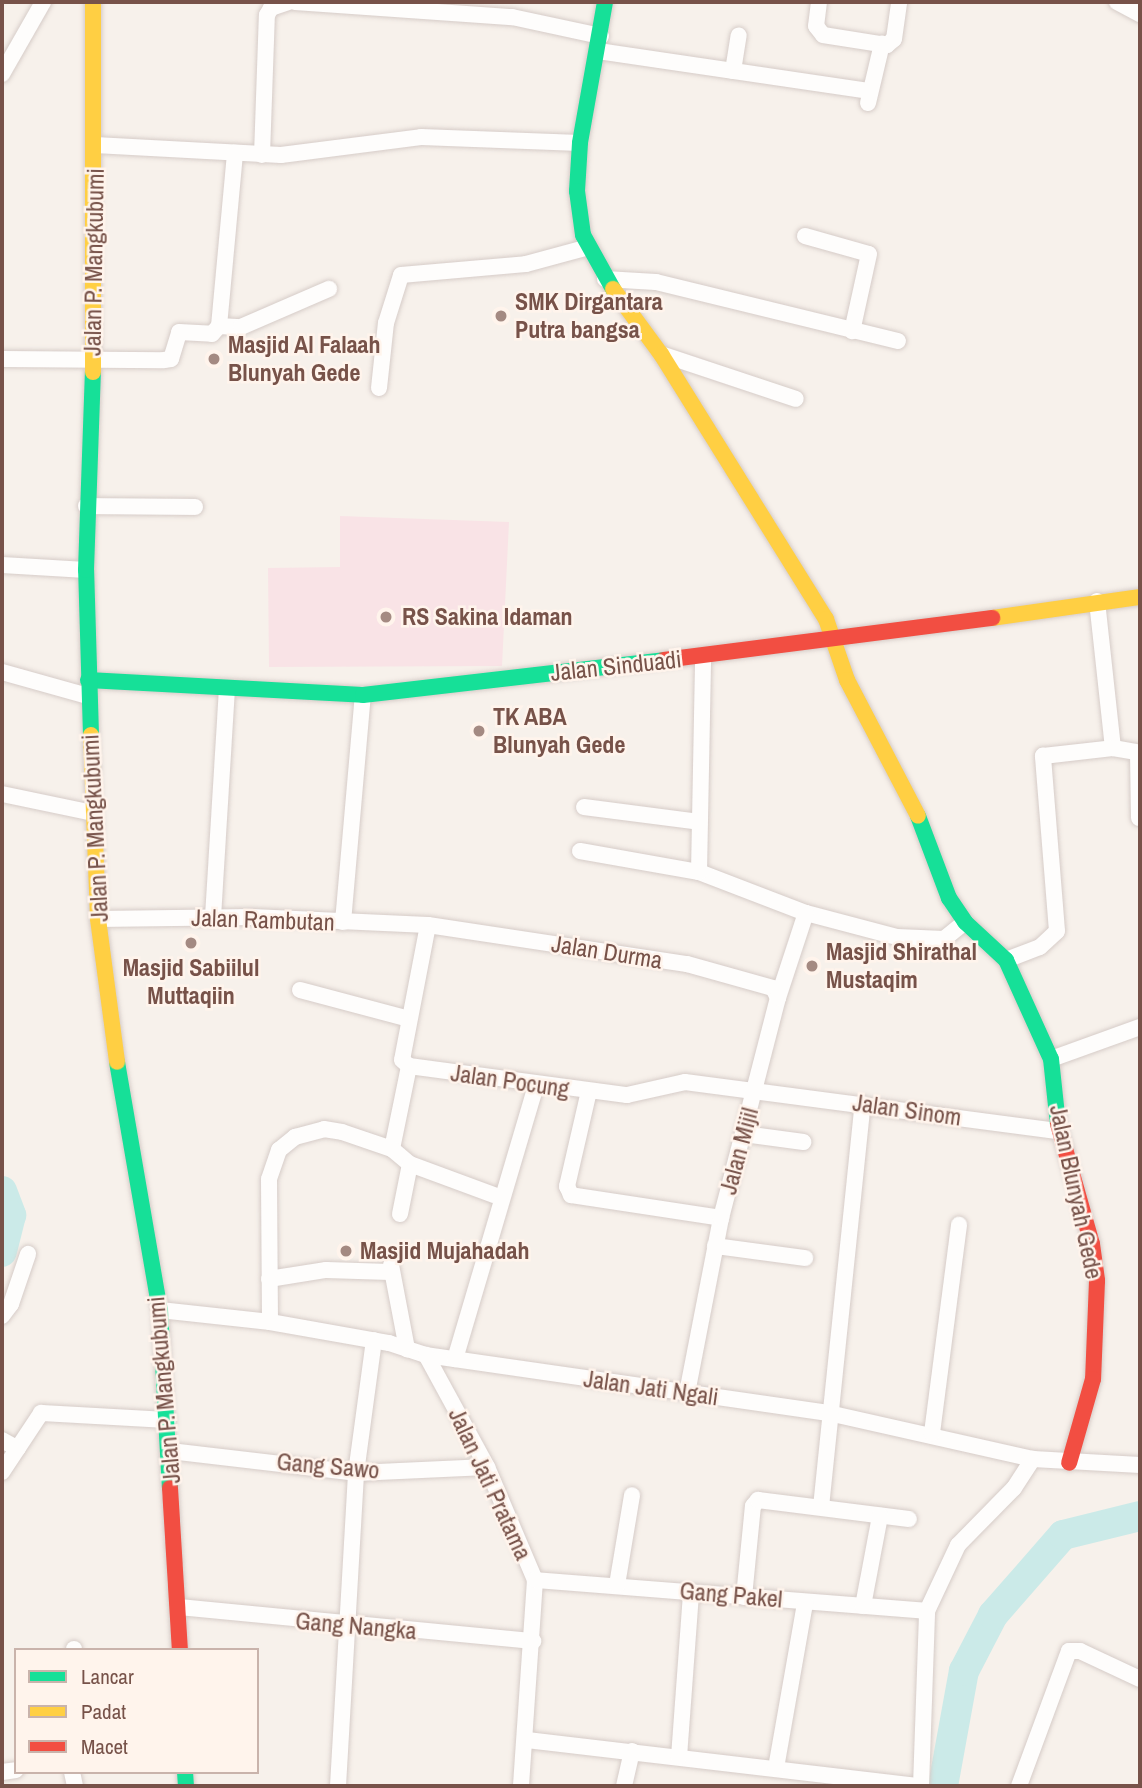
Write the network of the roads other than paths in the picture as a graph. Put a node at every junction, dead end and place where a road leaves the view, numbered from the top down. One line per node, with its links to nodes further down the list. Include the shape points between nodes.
1 (43, 2): 14 (street)
2 (93, 2): 16 (street, Jalan P. Mangkubumi)
3 (288, 2): 18 (street, via 271,8 267,15)
4 (295, 2): 11 (street, via 512,17)
5 (604, 2): 11 (street, Jalan Blunyah Gede)
6 (819, 2): 12 (street, via 816,26 823,34)
7 (899, 2): 12 (street, via 894,39)
8 (1117, 2): 9 (street)
9 (1140, 14)
10 (739, 35): 13 (street)
11 (599, 44): 13 (street); 15 (street, Jalan Blunyah Gede)
12 (882, 44): 13 (street, via 869,97)
13 (733, 71)
14 (2, 74)
15 (580, 143): 18 (street, via 421,137); 20 (street, Jalan Blunyah Gede, via 578,212)
16 (95, 145): 17 (street); 27 (street, Jalan P. Mangkubumi)
17 (235, 153): 18 (street); 23 (street)
18 (262, 155)
19 (805, 236): 24 (street, via 869,254)
20 (589, 247): 21 (street, Jalan Blunyah Gede); 29 (street, via 526,264 401,275 386,323)
21 (605, 278): 24 (street, via 656,282); 26 (street, Jalan Blunyah Gede)
22 (329, 289): 23 (street, via 241,327)
23 (219, 326): 27 (street, via 212,334 178,332 171,359)
24 (852, 331): 25 (street)
25 (898, 341)
26 (661, 354): 30 (street); 37 (street, Jalan Blunyah Gede)
27 (94, 358): 28 (street); 31 (street, Jalan P. Mangkubumi)
28 (2, 359)
29 (379, 388)
30 (796, 399)
31 (86, 506): 32 (street); 34 (street, Jalan P. Mangkubumi)
32 (195, 507)
33 (2, 565): 34 (street)
34 (86, 570): 40 (street, Jalan P. Mangkubumi)
35 (1140, 597): 36 (street, Jalan Sinduadi)
36 (1097, 601): 37 (street, Jalan Sinduadi); 43 (street)
37 (836, 640): 38 (street, Jalan Sinduadi); 56 (street, Jalan Blunyah Gede, via 847,680 920,821 949,898)
38 (703, 656): 42 (street, Jalan Sinduadi); 49 (street)
39 (2, 672): 40 (street)
40 (88, 688): 41 (street, Jalan Sinduadi); 47 (street, Jalan P. Mangkubumi)
41 (227, 690): 42 (street, Jalan Sinduadi); 53 (street)
42 (363, 695): 55 (street)
43 (1113, 748): 44 (street); 58 (street, via 1042,756 1057,931 1040,947)
44 (1139, 753): 48 (street)
45 (2, 794): 47 (street)
46 (584, 807): 49 (street)
47 (93, 813): 54 (street, Jalan P. Mangkubumi)
48 (1139, 818)
49 (699, 822): 51 (street)
50 (580, 851): 51 (street)
51 (699, 872): 52 (street)
52 (806, 913): 56 (street, via 920,939 944,939); 60 (street, Jalan Mijil)
53 (213, 917): 54 (street, Jalan Rambutan); 55 (street, Jalan Rambutan)
54 (98, 919): 82 (street, Jalan P. Mangkubumi, via 120,1085)
55 (343, 922): 57 (street, Jalan Rambutan)
56 (965, 922): 58 (street, Jalan Blunyah Gede)
57 (428, 925): 60 (street, Jalan Durma, via 687,964 773,988); 61 (street)
58 (1006, 960): 63 (street, Jalan Blunyah Gede)
59 (300, 990): 61 (street)
60 (778, 998): 67 (street, Jalan Mijil)
61 (410, 1019): 64 (street, via 402,1060)
62 (1140, 1027): 63 (street)
63 (1051, 1059): 69 (street, Jalan Blunyah Gede)
64 (409, 1066): 65 (street, Jalan Pocung); 72 (street)
65 (536, 1086): 66 (street, Jalan Pocung); 88 (street)
66 (589, 1091): 67 (street, Jalan Pocung, via 627,1095 685,1082); 76 (street, via 567,1186 571,1195)
67 (756, 1091): 68 (street, Jalan Sinom); 70 (street, Jalan Mijil)
68 (863, 1104): 69 (street, Jalan Sinom); 90 (street)
69 (1059, 1131): 97 (street, Jalan Blunyah Gede, via 1097,1281 1093,1379)
70 (744, 1134): 71 (street); 76 (street, Jalan Mijil)
71 (803, 1142)
72 (392, 1149): 73 (street); 81 (street, via 324,1129 286,1142 269,1179)
73 (410, 1164): 74 (street); 75 (street)
74 (494, 1195)
75 (400, 1214)
76 (721, 1218): 78 (street, Jalan Mijil)
77 (958, 1225): 92 (street)
78 (715, 1246): 80 (street); 89 (street, Jalan Mijil)
79 (28, 1254): 83 (street, via 11,1304)
80 (805, 1258)
81 (269, 1279): 84 (street); 86 (street, via 326,1270 391,1268)
82 (160, 1310): 84 (street, Jalan Jati Ngali); 91 (street, Jalan P. Mangkubumi)
83 (2, 1316)
84 (270, 1322): 85 (street, Jalan Jati Ngali)
85 (374, 1340): 86 (street, Jalan Jati Ngali); 101 (street)
86 (407, 1349): 87 (street, Jalan Jati Ngali)
87 (426, 1355): 88 (street, Jalan Jati Ngali); 99 (street, Jalan Jati Pratama)
88 (455, 1359): 89 (street, Jalan Jati Ngali)
89 (687, 1393): 90 (street, Jalan Jati Ngali)
90 (833, 1414): 92 (street, Jalan Jati Ngali); 103 (street)
91 (168, 1420): 94 (street, via 41,1413); 95 (street, Jalan P. Mangkubumi)
92 (932, 1433): 96 (street, Jalan Jati Ngali)
93 (2, 1440): 94 (street)
94 (18, 1449): 100 (street)
95 (170, 1451): 101 (street, Gang Sawo); 111 (street, Jalan P. Mangkubumi)
96 (1033, 1459): 97 (street, Jalan Jati Ngali); 113 (street, via 1014,1489 958,1545)
97 (1069, 1463): 98 (street, Jalan Jati Ngali)
98 (1140, 1465)
99 (487, 1466): 101 (street, Gang Sawo); 106 (street, Jalan Jati Pratama)
100 (2, 1472)
101 (356, 1473): 114 (street)
102 (632, 1495): 107 (street)
103 (821, 1507): 104 (street); 109 (street, via 754,1503)
104 (880, 1516): 105 (street); 112 (street)
105 (909, 1519)
106 (535, 1580): 107 (street, Gang Pakel); 115 (street, Jalan Jati Pratama)
107 (617, 1585): 108 (street, Gang Pakel)
108 (691, 1592): 109 (street, Gang Pakel); 120 (street)
109 (744, 1597): 110 (street, Gang Pakel)
110 (805, 1602): 112 (street, Gang Pakel); 121 (street)
111 (179, 1606): 114 (street, Gang Nangka); 116 (street, Jalan P. Mangkubumi)
112 (863, 1606): 113 (street, Gang Pakel)
113 (927, 1611): 126 (street)
114 (345, 1626): 115 (street, Gang Nangka); 123 (street)
115 (533, 1641): 118 (street, Jalan Jati Pratama)
116 (180, 1648)
117 (1140, 1679): 127 (street, via 1069,1651)
118 (527, 1740): 119 (street); 124 (street, Jalan Jati Pratama)
119 (632, 1751): 120 (street); 125 (street)
120 (679, 1757): 121 (street)
121 (776, 1768): 122 (street)
122 (815, 1780): 126 (street)
123 (338, 1786)
124 (521, 1786)
125 (624, 1786)
126 (920, 1786)
127 (1019, 1786)

